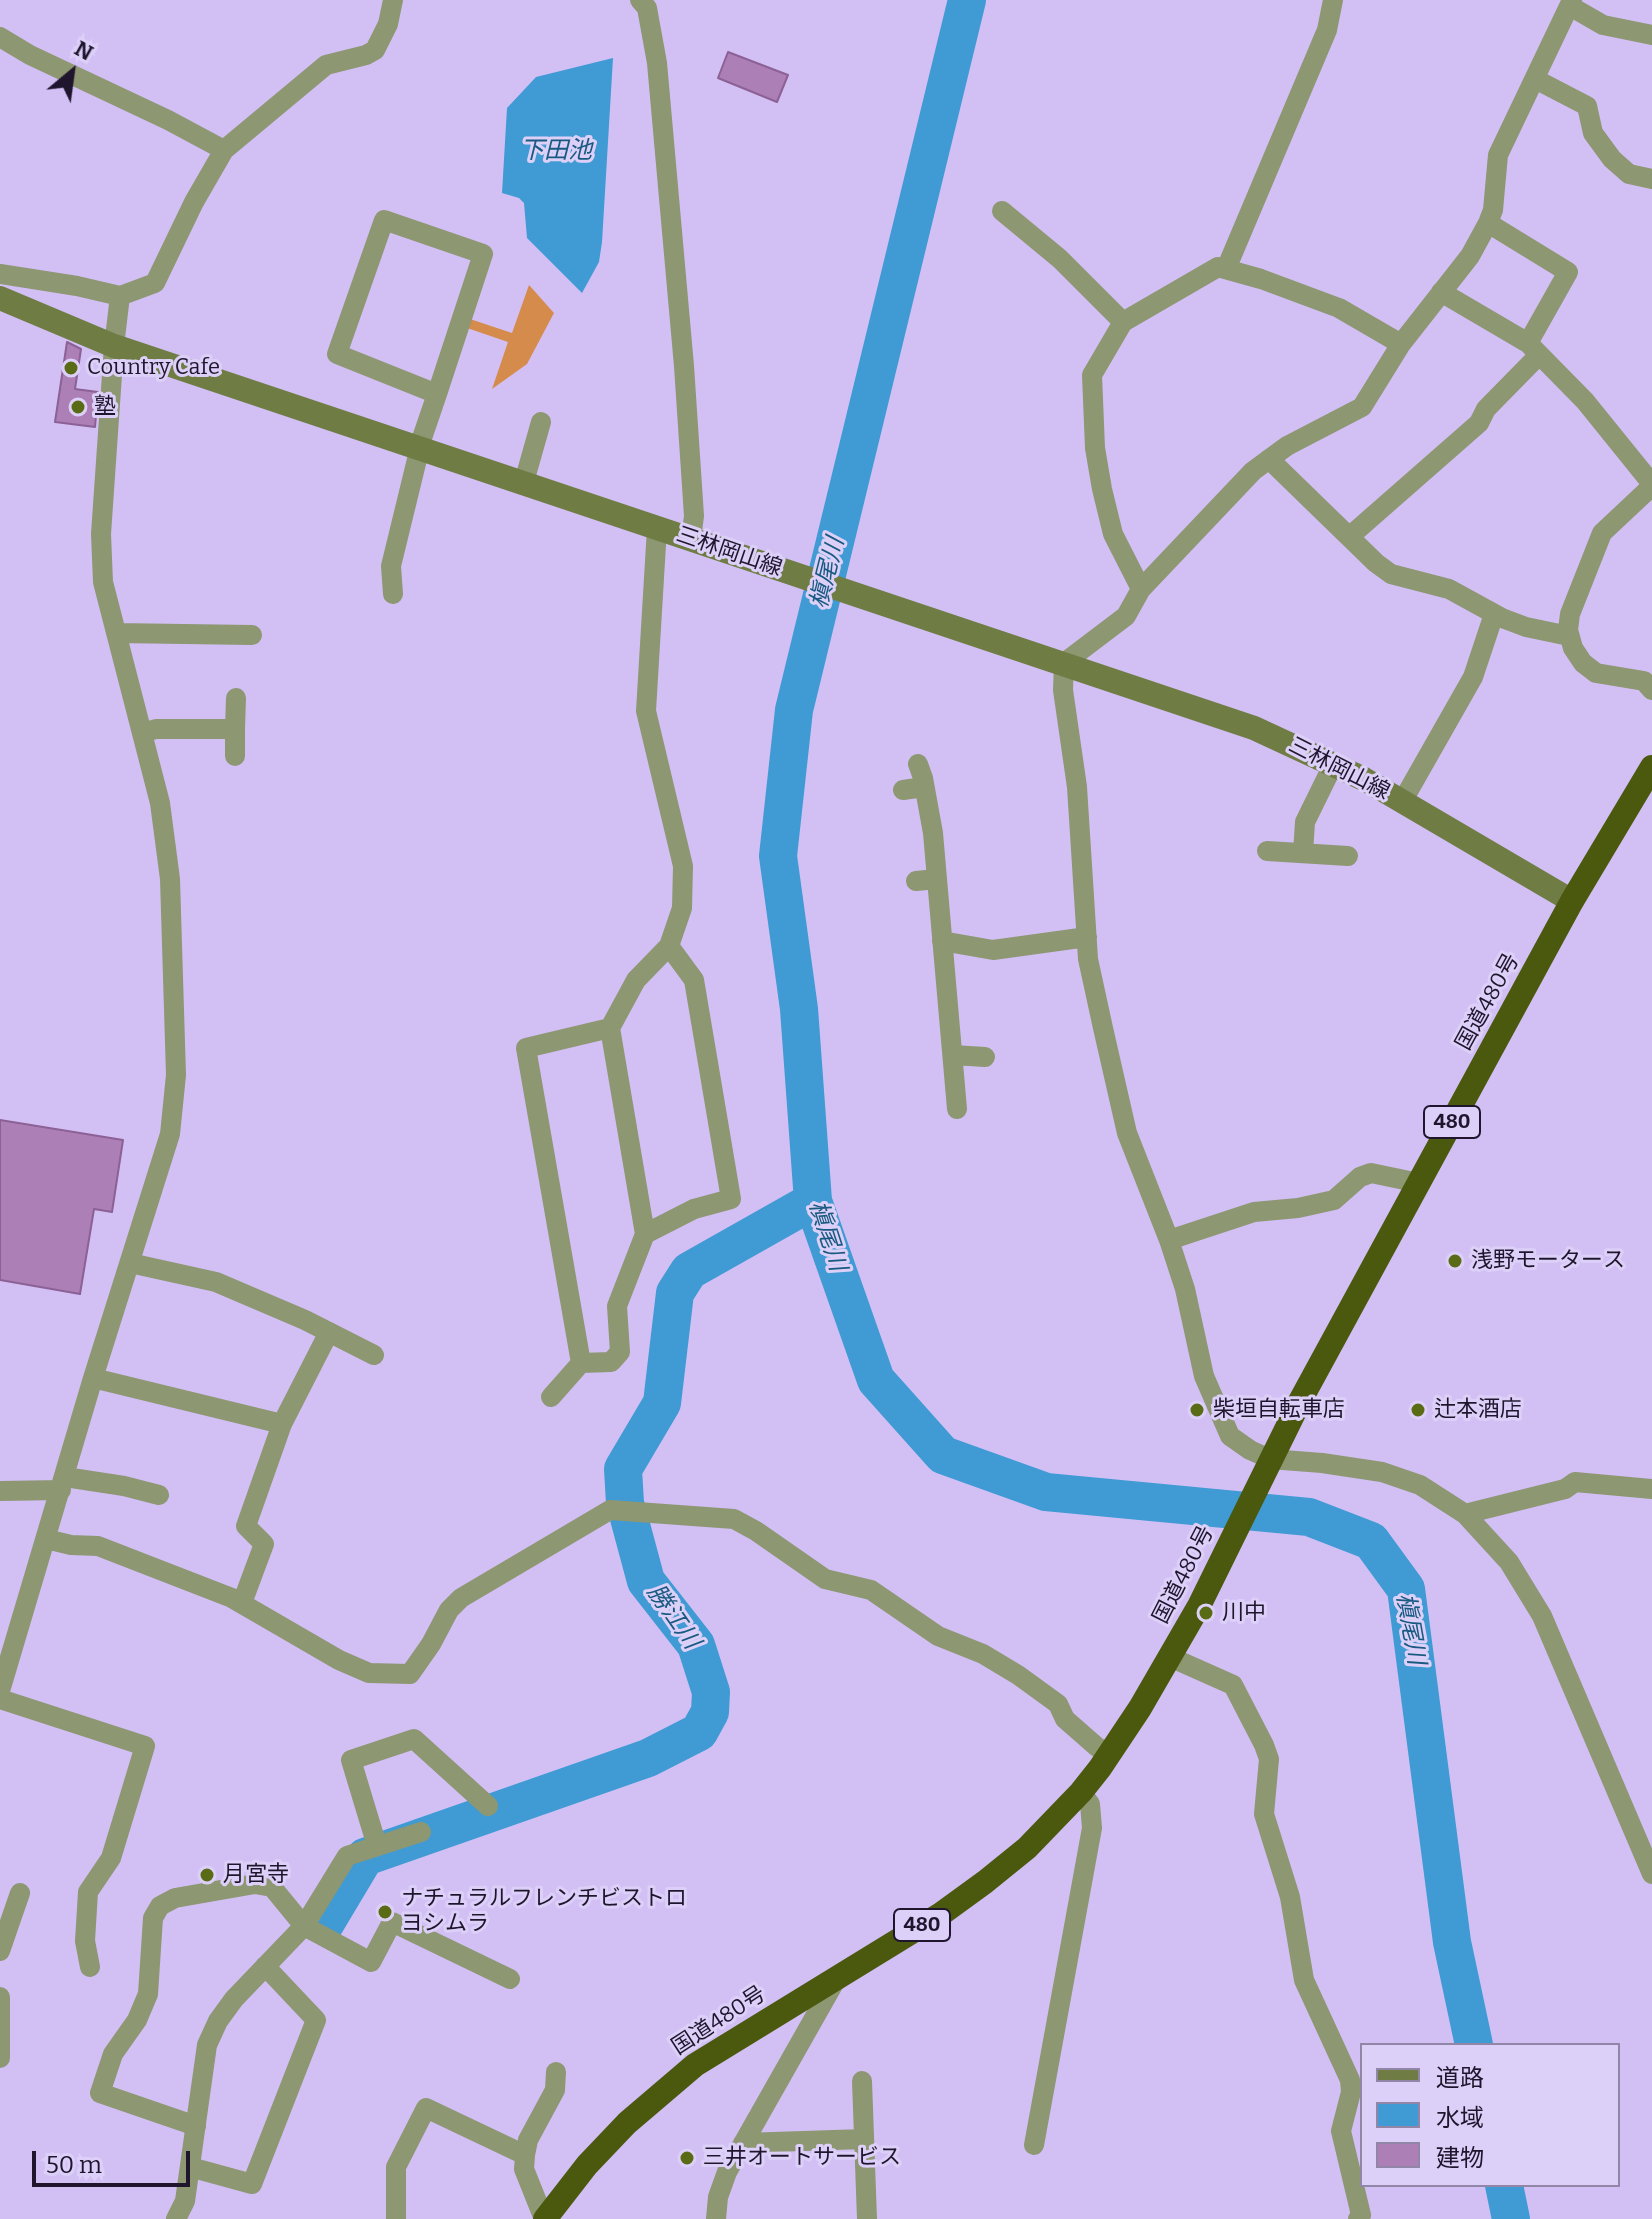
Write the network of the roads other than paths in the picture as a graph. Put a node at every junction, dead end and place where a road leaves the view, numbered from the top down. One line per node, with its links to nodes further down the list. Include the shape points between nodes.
1 (393, 0): 8 (street, via 375,50 326,65)
2 (640, 0): 29 (street, via 647,8 657,63 684,366)
3 (1333, 0): 12 (street, via 1327,30)
4 (1571, 3): 5 (street, via 1603,25); 7 (street)
5 (1652, 35)
6 (0, 37): 8 (street)
7 (1535, 79): 9 (street, via 1587,106 1593,133 1612,159 1629,174); 11 (street, via 1498,155)
8 (224, 150): 15 (street, via 155,283)
9 (1652, 179)
10 (1002, 211): 17 (street)
11 (1488, 223): 14 (street); 20 (street, via 1568,272)
12 (1226, 269): 17 (street, via 1218,267); 18 (street, via 1339,308)
13 (0, 274): 15 (street)
14 (1441, 292): 18 (street); 20 (street)
15 (120, 296): 19 (street)
16 (2, 302): 19 (main road, 三林岡山線)
17 (1123, 322): 30 (street, via 1092,375 1095,448 1113,534)
18 (1401, 344): 24 (street, via 1362,407)
19 (114, 346): 23 (main road, 三林岡山線); 33 (street, via 101,534 103,582)
20 (1533, 349): 26 (street, via 1585,401); 28 (street, via 1479,423)
21 (437, 394): 21 (street, via 483,254 384,220 337,354); 23 (street)
22 (541, 422): 25 (street)
23 (420, 447): 25 (main road, 三林岡山線); 31 (street, via 382,574)
24 (1269, 459): 28 (street); 30 (street)
25 (524, 482): 27 (main road, 三林岡山線)
26 (1652, 485): 35 (street, via 1602,533 1570,614)
27 (657, 528): 29 (main road, 三林岡山線); 54 (street, via 646,711 683,866 682,908)
28 (1349, 537): 32 (street, via 1391,574 1449,589)
29 (691, 539): 36 (main road, 三林岡山線)
30 (1141, 589): 36 (street, via 1126,616)
31 (393, 594)
32 (1494, 614): 35 (street); 47 (street, via 1473,677)
33 (116, 633): 34 (street); 40 (street)
34 (252, 635)
35 (1569, 636): 37 (street, via 1583,663 1596,673 1644,681)
36 (1064, 663): 43 (main road, 三林岡山線, via 1254,728); 52 (street)
37 (1652, 690)
38 (236, 698): 39 (street)
39 (235, 729): 40 (street); 41 (street)
40 (142, 733): 62 (street, via 160,803 170,879 176,1075 170,1134)
41 (235, 756)
42 (918, 764): 45 (street)
43 (1333, 765): 47 (main road, 三林岡山線); 49 (street, via 1305,822)
44 (1652, 767): 51 (highway, 国道480号 / 480)
45 (924, 787): 46 (street); 53 (street, via 933,833 927,880)
46 (903, 790)
47 (1402, 802): 51 (main road, 三林岡山線)
48 (1267, 851): 49 (street)
49 (1303, 853): 50 (street)
50 (1348, 856)
51 (1572, 901): 59 (highway, 国道480号 / 480)
52 (1087, 937): 53 (street, via 993,950); 61 (street, via 1127,1133)
53 (942, 941): 56 (street)
54 (669, 946): 55 (street, via 636,980); 60 (street, via 694,980 731,1199 694,1209)
55 (610, 1028): 60 (street); 65 (street, via 526,1048)
56 (953, 1055): 57 (street); 58 (street)
57 (985, 1057)
58 (957, 1109)
59 (1419, 1183): 61 (street, via 1371,1173 1334,1200 1254,1212); 69 (highway, 国道480号 / 480)
60 (645, 1234): 65 (street, via 617,1306 620,1352 611,1362)
61 (1169, 1240): 69 (street, via 1204,1376 1230,1436)
62 (130, 1263): 63 (street, via 216,1282); 66 (street)
63 (329, 1332): 64 (street); 68 (street)
64 (374, 1355)
65 (581, 1363): 67 (street)
66 (93, 1378): 68 (street); 70 (street)
67 (551, 1397)
68 (282, 1424): 76 (street, via 246,1526 264,1544)
69 (1270, 1459): 74 (street, via 1382,1472 1420,1485); 77 (highway, 国道480号 / 480)
70 (63, 1483): 72 (street); 73 (street, via 124,1486); 75 (street)
71 (1652, 1489): 74 (street, via 1575,1482)
72 (0, 1491)
73 (159, 1495)
74 (1465, 1514): 85 (street, via 1509,1562 1542,1616)
75 (46, 1539): 76 (street, via 98,1546); 78 (street)
76 (242, 1603): 80 (street, via 369,1673 410,1674 461,1598 610,1510 734,1519 814,1573 871,1590 938,1636 1018,1675 1058,1704 1065,1719)
77 (1170, 1657): 80 (highway, 国道480号 / 480); 108 (street, via 1233,1685 1269,1759 1264,1814 1290,1897 1304,1980 1350,2080 1341,2131)
78 (0, 1691)
79 (0, 1699): 90 (street, via 145,1746 111,1858 88,1892 85,1941)
80 (1110, 1755): 81 (highway, 国道480号 / 480)
81 (1081, 1792): 91 (highway, 国道480号 / 480, via 985,1882); 100 (street, via 1090,1804 1092,1828)
82 (488, 1806): 84 (street, via 414,1739 351,1760)
83 (421, 1832): 84 (street)
84 (377, 1846): 87 (street, via 347,1856)
85 (1652, 1874)
86 (20, 1893): 88 (street)
87 (304, 1926): 89 (street); 92 (street, via 371,1962 392,1922); 97 (street, via 272,1887 255,1884 175,1898 160,1906 153,1918 148,1994 113,2054 100,2093)
88 (0, 1951)
89 (265, 1966): 97 (street, via 234,1999 207,2045); 102 (street, via 316,2020 252,2184)
90 (90, 1967)
91 (838, 1976): 99 (street); 105 (highway, 国道480号 / 480, via 695,2065 627,2123)
92 (510, 1979)
93 (0, 1997): 94 (street)
94 (0, 2058)
95 (556, 2072): 101 (street, via 555,2090)
96 (862, 2081): 98 (street)
97 (196, 2126): 102 (street)
98 (864, 2139): 99 (street); 107 (street)
99 (743, 2143): 106 (street, via 718,2197)
100 (1034, 2145)
101 (525, 2155): 104 (street, via 426,2108 396,2167); 105 (street, via 524,2169)
102 (190, 2167): 103 (street, via 185,2201)
103 (176, 2219)
104 (396, 2219)
105 (544, 2219)
106 (716, 2219)
107 (867, 2219)
108 (1358, 2219)

